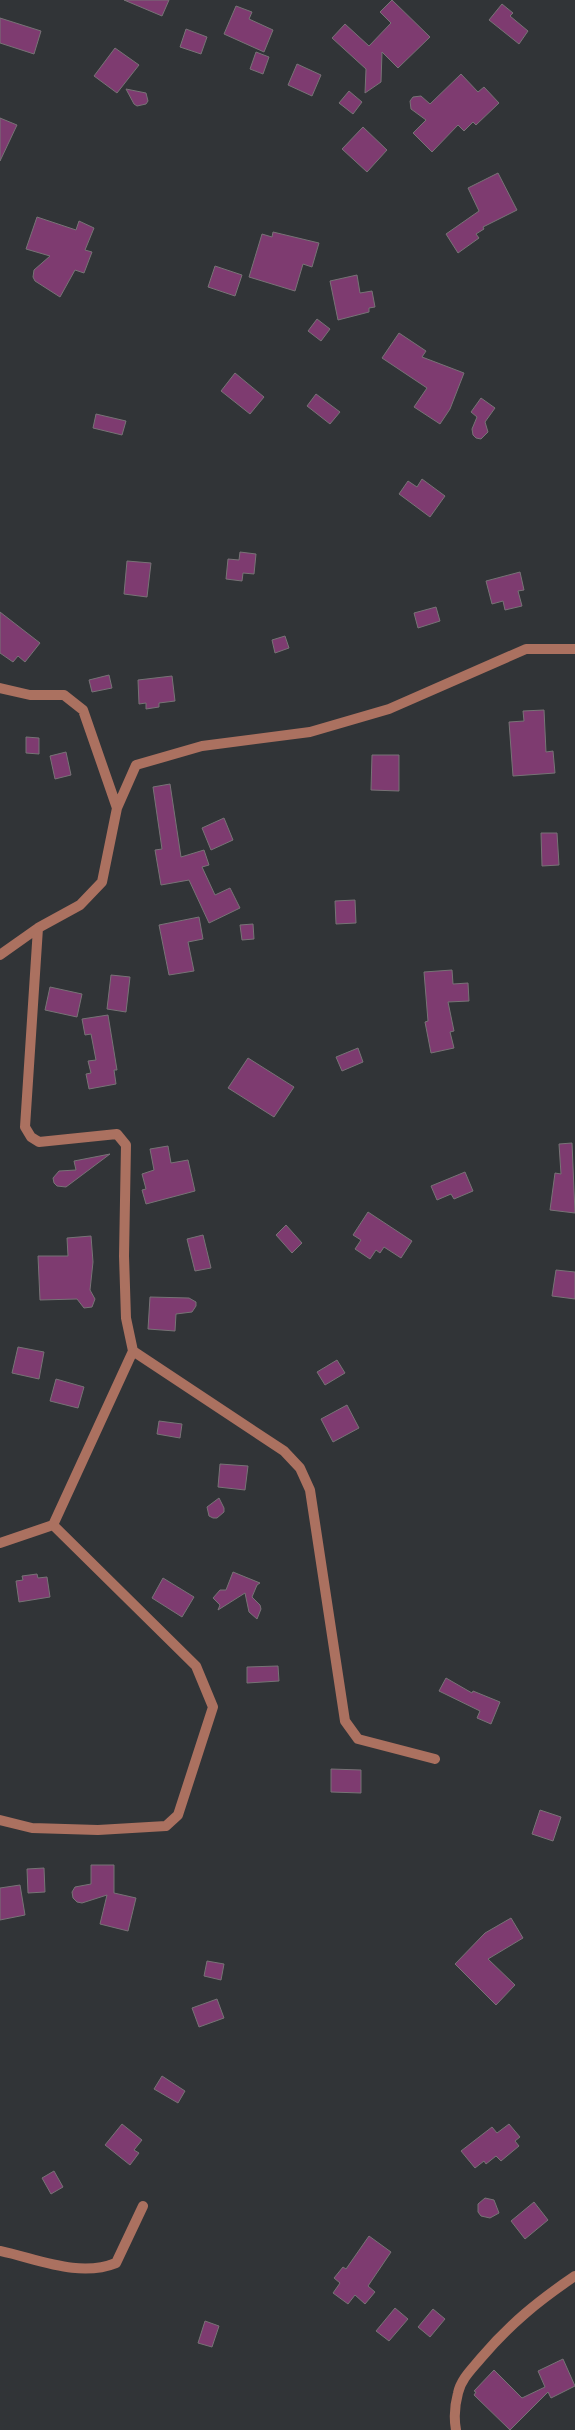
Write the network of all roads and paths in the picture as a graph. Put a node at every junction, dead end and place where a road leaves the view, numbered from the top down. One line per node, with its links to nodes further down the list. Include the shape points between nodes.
1 (575, 649): 3 (street, via 526,649 389,709 310,732 202,746 136,765)
2 (0, 688): 3 (street, via 30,695 64,695 83,710)
3 (118, 808): 4 (street, via 102,882 80,905)
4 (38, 928): 5 (street); 6 (street, via 25,1127 31,1137 39,1142 117,1134 126,1144 125,1310)
5 (0, 955)
6 (133, 1352): 7 (street); 9 (street, via 284,1451 300,1468 310,1490 345,1721 358,1739)
7 (53, 1525): 8 (street); 10 (street, via 196,1666 213,1707 178,1816 166,1826 98,1830 32,1828)
8 (0, 1543)
9 (435, 1759)
10 (0, 1820)
11 (143, 2206): 12 (street, via 116,2263 101,2270 82,2270)
12 (0, 2251)
13 (575, 2276): 14 (street, via 545,2296 504,2330 466,2376 458,2394)
14 (456, 2430)

